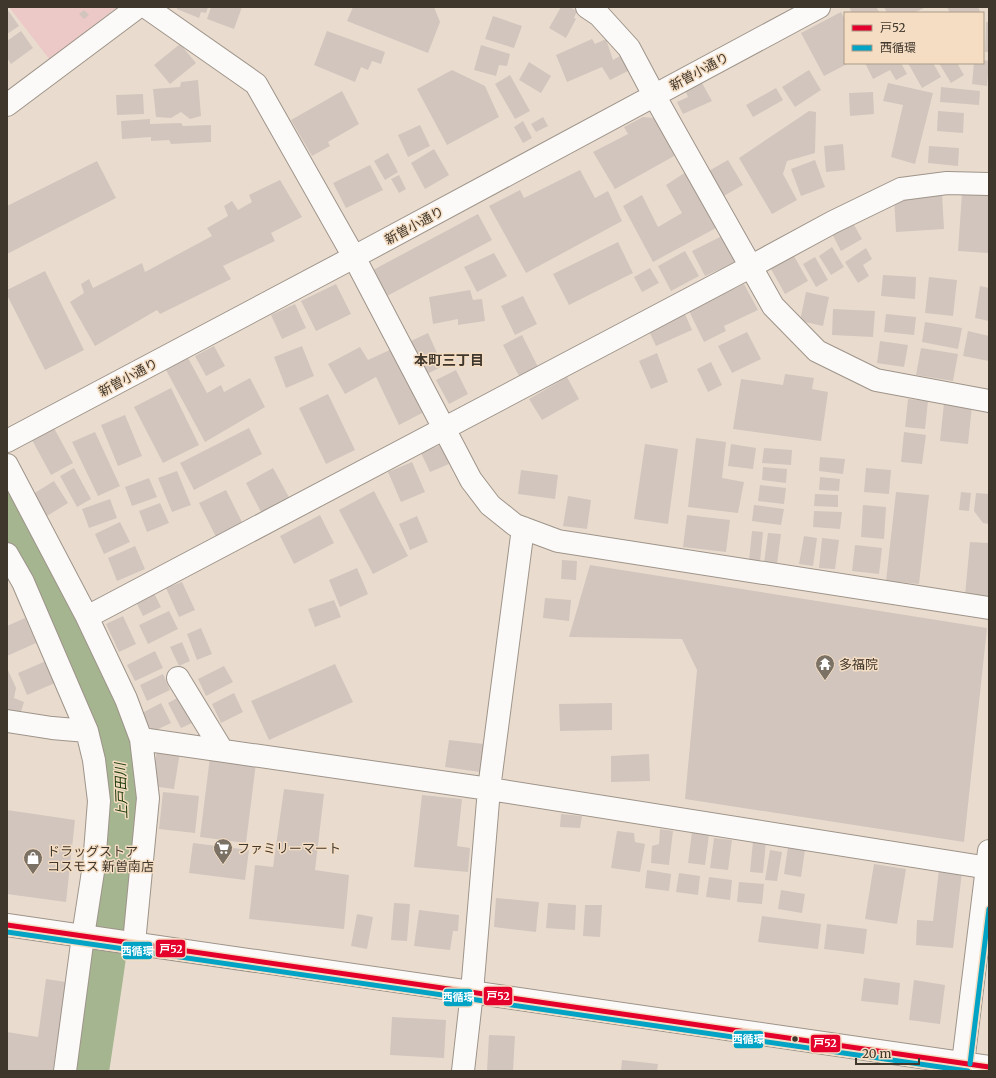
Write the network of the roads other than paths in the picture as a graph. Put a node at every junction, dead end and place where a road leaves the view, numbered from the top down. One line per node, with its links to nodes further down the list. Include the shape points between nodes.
1 (138, 7): 6 (street)
2 (146, 7): 8 (street, via 256,84)
3 (587, 7): 5 (street, via 599,15 629,48)
4 (819, 7): 5 (street, 新曽小通り)
5 (654, 95): 8 (street, 新曽小通り); 9 (street)
6 (7, 105)
7 (989, 184): 9 (street, via 947,183 901,189 832,222)
8 (354, 257): 11 (street); 12 (street, 新曽小通り)
9 (750, 267): 10 (street, via 773,306 817,351 876,380); 11 (street)
10 (989, 401)
11 (444, 429): 14 (street, via 471,480 490,506); 17 (street)
12 (7, 441)
13 (7, 465): 17 (street)
14 (523, 528): 16 (street, via 558,541); 23 (street)
15 (7, 554): 20 (street, via 23,582)
16 (989, 608)
17 (87, 617): 21 (street, via 126,699)
18 (178, 678): 22 (street)
19 (7, 720): 20 (street)
20 (87, 731): 26 (street, via 99,801)
21 (140, 738): 22 (street); 27 (street, via 148,798)
22 (222, 750): 23 (street)
23 (489, 790): 24 (street); 28 (street)
24 (988, 862): 29 (street)
25 (7, 925): 26 (street)
26 (85, 936): 27 (street); 31 (street)
27 (131, 942): 28 (street)
28 (472, 992): 29 (street); 32 (street)
29 (963, 1067): 30 (street)
30 (989, 1067)
31 (65, 1071)
32 (463, 1071)

